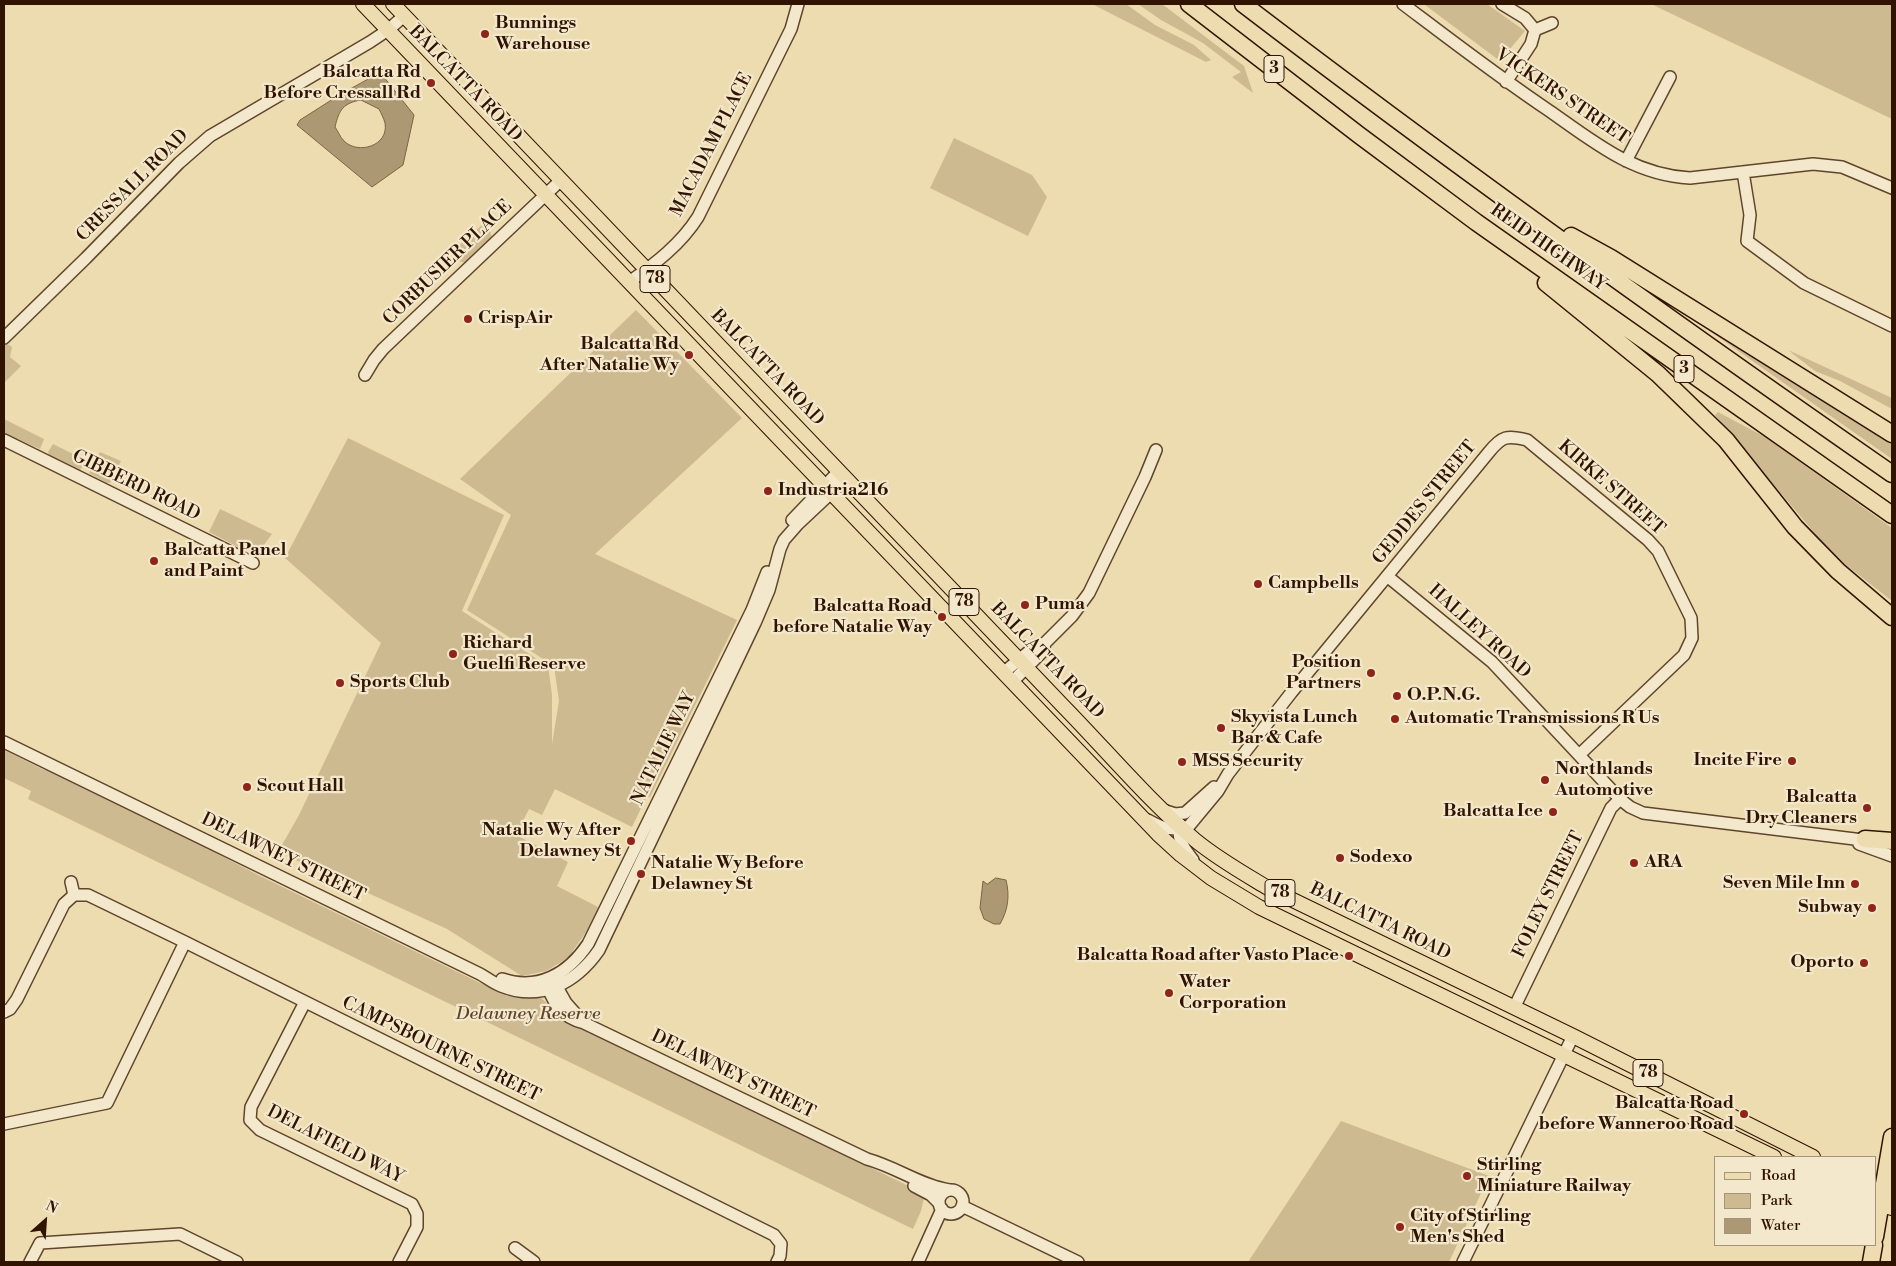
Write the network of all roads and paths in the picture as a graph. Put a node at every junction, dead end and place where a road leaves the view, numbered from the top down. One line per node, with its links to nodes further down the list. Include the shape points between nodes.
1 (363, 4): 11 (main road, BALCATTA ROAD / 78)
2 (393, 4): 9 (main road, BALCATTA ROAD / 78)
3 (798, 4): 22 (street, MACADAM PLACE, via 791,29 698,217 678,243)
4 (1189, 4): 21 (highway, REID HIGHWAY / 3)
5 (1243, 4): 18 (highway, REID HIGHWAY / 3)
6 (1403, 4): 8 (street, VICKERS STREET)
7 (1502, 4): 12 (street, via 1525,18)
8 (1416, 8): 14 (street, VICKERS STREET)
9 (404, 16): 11 (street, CRESSALL ROAD); 17 (main road, BALCATTA ROAD / 78)
10 (1552, 23): 12 (street)
11 (388, 30): 20 (main road, BALCATTA ROAD / 78); 25 (street, CRESSALL ROAD, via 210,136)
12 (1535, 30): 14 (street, via 1531,44)
13 (1670, 77): 15 (street)
14 (1506, 82): 15 (street, VICKERS STREET)
15 (1626, 161): 16 (street, VICKERS STREET, via 1671,177)
16 (1742, 172): 19 (street, VICKERS STREET, via 1813,164 1842,167); 24 (street, via 1750,215 1747,241 1804,283)
17 (560, 181): 20 (street, CORBUSIER PLACE); 22 (main road, BALCATTA ROAD / 78)
18 (1489, 188): 27 (highway, via 1611,258); 31 (highway, REID HIGHWAY / 3)
19 (1892, 188)
20 (545, 195): 23 (main road, BALCATTA ROAD / 78); 26 (street, CORBUSIER PLACE, via 384,348)
21 (1476, 222): 34 (highway, REID HIGHWAY / 3); 37 (highway, via 1658,374 1726,440 1795,527 1838,571)
22 (647, 271): 23 (street, MACADAM PLACE); 32 (main road, BALCATTA ROAD / 78)
23 (629, 282): 33 (main road, BALCATTA ROAD / 78)
24 (1892, 326)
25 (4, 338)
26 (366, 374)
27 (1892, 434)
28 (4, 440): 35 (street, GIBBERD ROAD)
29 (1527, 440): 36 (street, GEDDES STREET, via 1511,436 1496,443); 41 (street, KIRKE STREET, via 1648,540 1658,551 1691,618 1692,638 1684,655)
30 (1156, 450): 38 (street, via 1089,593 1072,616 1046,643 1037,645)
31 (1892, 474)
32 (843, 475): 33 (street, NATALIE WAY); 38 (main road, BALCATTA ROAD / 78)
33 (828, 489): 39 (main road, BALCATTA ROAD / 78); 54 (street, NATALIE WAY, via 784,540 755,623 599,950 588,965)
34 (1892, 515)
35 (254, 563)
36 (1387, 576): 41 (street, HALLEY ROAD, via 1492,662); 44 (street, GEDDES STREET, via 1228,774)
37 (1892, 615)
38 (1023, 664): 39 (street); 44 (main road, BALCATTA ROAD / 78, via 1162,809)
39 (1008, 678): 43 (main road, BALCATTA ROAD / 78)
40 (4, 742): 54 (street, DELAWNEY STREET, via 494,983 527,992)
41 (1578, 755): 42 (street, HALLEY ROAD)
42 (1620, 799): 45 (street, HALLEY ROAD, via 1643,813); 56 (street, FOLEY STREET, via 1612,808)
43 (1137, 813): 44 (street, via 1169,830); 50 (main road, BALCATTA ROAD / 78)
44 (1183, 824): 50 (street, via 1178,834 1182,845); 56 (main road, BALCATTA ROAD / 78, via 1194,839 1268,888)
45 (1833, 836): 46 (street, HALLEY ROAD); 49 (street, HALLEY ROAD)
46 (1865, 839): 47 (highway); 48 (street, HALLEY ROAD)
47 (1892, 841)
48 (1892, 846)
49 (1892, 856)
50 (1201, 870): 59 (main road, BALCATTA ROAD / 78, via 1259,907)
51 (71, 882): 52 (street)
52 (74, 894): 53 (street, CAMPSBOURNE STREET, via 88,895); 57 (street, via 64,904 18,999)
53 (185, 942): 55 (street, CAMPSBOURNE STREET); 60 (street, via 107,1103)
54 (551, 984): 64 (street, DELAWNEY STREET, via 564,1015)
55 (305, 1002): 75 (street, DELAFIELD WAY, via 251,1107 250,1120 260,1130 412,1204 417,1214 417,1227); 77 (street, CAMPSBOURNE STREET, via 774,1235 781,1244)
56 (1514, 1008): 58 (main road, BALCATTA ROAD / 78)
57 (4, 1012)
58 (1573, 1036): 59 (street); 63 (main road, BALCATTA ROAD / 78)
59 (1563, 1055): 62 (main road, BALCATTA ROAD / 78); 81 (street)
60 (4, 1124)
61 (1892, 1140): 65 (highway); 67 (highway)
62 (1772, 1156)
63 (1811, 1156)
64 (868, 1159): 66 (street, DELAWNEY STREET); 69 (street, DELAWNEY STREET, via 876,1168 931,1195)
65 (1876, 1161)
66 (949, 1190): 68 (street, via 958,1192); 69 (street, via 940,1196)
67 (1883, 1199): 70 (highway)
68 (962, 1206): 69 (street, via 958,1211); 80 (street)
69 (943, 1208): 78 (street); 79 (street)
70 (1876, 1230)
71 (1873, 1246): 82 (highway)
72 (515, 1248): 76 (street)
73 (30, 1262): 74 (street, via 40,1243 180,1234)
74 (237, 1262)
75 (399, 1262)
76 (534, 1262)
77 (777, 1262)
78 (918, 1262)
79 (926, 1262)
80 (1078, 1262)
81 (1463, 1262)
82 (1871, 1262)

